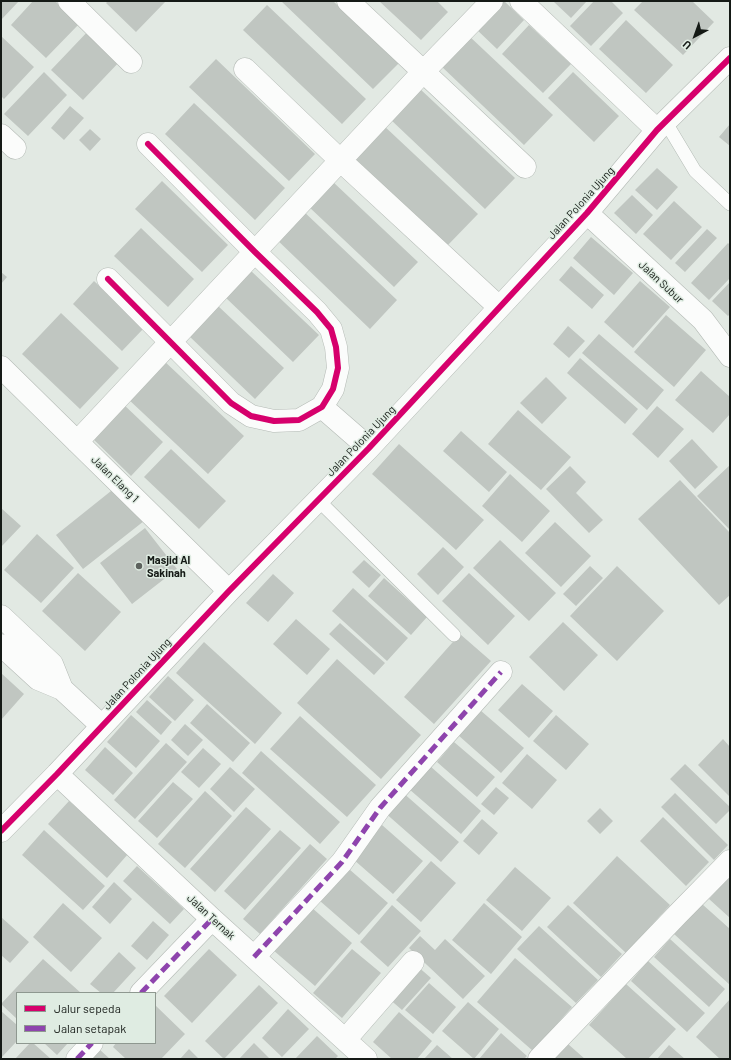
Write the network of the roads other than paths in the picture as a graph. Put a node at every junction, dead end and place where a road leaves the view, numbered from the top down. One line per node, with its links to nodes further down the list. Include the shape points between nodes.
1 (69, 1): 6 (street)
2 (348, 1): 8 (street)
3 (492, 1): 8 (street)
4 (521, 1): 9 (street)
5 (730, 58): 9 (street, Jalan Polonia Ujung)
6 (131, 62)
7 (245, 69): 11 (street)
8 (423, 72): 11 (street); 12 (street)
9 (661, 126): 13 (lane, via 695,171); 14 (street, Jalan Polonia Ujung)
10 (148, 144): 15 (street)
11 (340, 160): 15 (street); 17 (street)
12 (525, 167)
13 (730, 204)
14 (587, 213): 17 (street, Jalan Polonia Ujung); 19 (street, Jalan Subur, via 703,320)
15 (255, 252): 18 (street); 21 (street, via 331,329 338,368 333,389)
16 (108, 279): 18 (street)
17 (500, 307): 23 (street, Jalan Polonia Ujung)
18 (171, 342): 21 (street, via 231,403 251,416 274,421 298,420); 22 (street)
19 (730, 356)
20 (1, 367): 22 (street, Jalan Elang 1)
21 (322, 406): 23 (street)
22 (77, 442): 25 (street, Jalan Elang 1)
23 (369, 448): 24 (street, Jalan Polonia Ujung)
24 (318, 500): 25 (street, Jalan Polonia Ujung); 27 (lane)
25 (229, 590): 33 (street, Jalan Polonia Ujung)
26 (1, 616): 29 (street)
27 (454, 635)
28 (1, 645): 31 (street)
29 (52, 664): 31 (street); 32 (street)
30 (501, 672): 38 (street, via 380,808 342,862)
31 (38, 679): 32 (street)
32 (62, 689): 33 (street)
33 (102, 726): 34 (street, Jalan Polonia Ujung)
34 (57, 774): 35 (street, Jalan Polonia Ujung); 37 (street, Jalan Ternak)
35 (1, 831)
36 (730, 861): 45 (street)
37 (212, 919): 38 (street, Jalan Ternak); 40 (street)
38 (254, 956): 41 (street, Jalan Ternak)
39 (413, 962): 41 (street)
40 (142, 992)
41 (345, 1040): 44 (street, Jalan Ternak)
42 (91, 1044): 43 (street)
43 (77, 1059)
44 (366, 1059)
45 (539, 1059)

